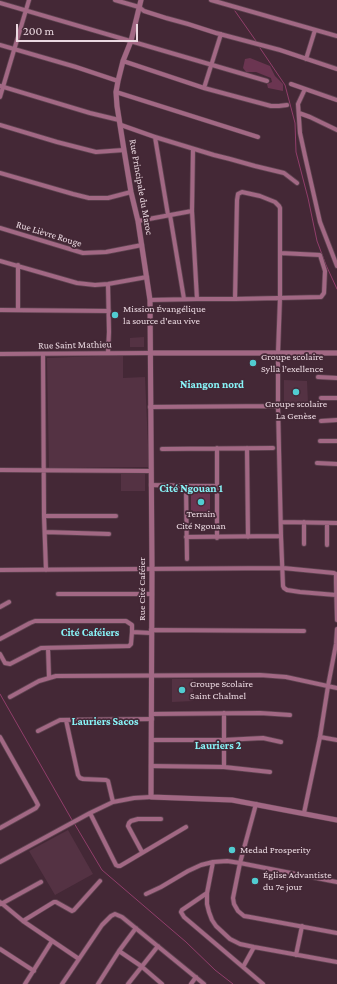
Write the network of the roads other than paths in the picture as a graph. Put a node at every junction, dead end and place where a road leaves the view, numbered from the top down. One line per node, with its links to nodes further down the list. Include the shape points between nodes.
1 (29, 0): 7 (street)
2 (115, 0): 6 (street)
3 (141, 0): 6 (street, Rue Principale du Maroc)
4 (211, 0): 8 (street)
5 (0, 3): 7 (street)
6 (139, 7): 9 (street, via 144,11); 11 (street, Rue Principale du Maroc)
7 (26, 11): 11 (street); 13 (street)
8 (315, 30): 10 (street); 14 (street)
9 (221, 34): 14 (street); 16 (street)
10 (337, 36)
11 (130, 41): 15 (street, Rue Principale du Maroc); 16 (street)
12 (0, 45): 13 (street)
13 (14, 50): 18 (street); 21 (street)
14 (306, 59): 17 (street)
15 (123, 61): 18 (street, Rue Principale du Maroc); 22 (street)
16 (212, 64): 19 (street); 22 (street)
17 (337, 69)
18 (118, 81): 24 (street, Rue Principale du Maroc)
19 (267, 81)
20 (291, 84): 23 (street)
21 (1, 86): 25 (street); 29 (street)
22 (204, 88): 27 (street, via 271,106)
23 (305, 89): 26 (street); 28 (street, via 298,104)
24 (116, 92): 29 (street, Rue Principale du Maroc); 33 (street)
25 (0, 97)
26 (337, 100)
27 (287, 105)
28 (299, 113): 31 (street); 47 (street, via 300,133 320,222)
29 (120, 123): 32 (street); 35 (street, Rue Principale du Maroc)
30 (0, 125): 35 (street, via 96,152)
31 (336, 130)
32 (155, 137): 34 (street); 40 (street)
33 (258, 137)
34 (193, 149): 37 (street, via 284,173); 39 (street)
35 (124, 150): 38 (street, Rue Principale du Maroc)
36 (0, 174): 38 (street, via 89,198 108,198)
37 (297, 183)
38 (131, 192): 41 (street, Rue Principale du Maroc)
39 (192, 211): 40 (street); 52 (street)
40 (169, 215): 41 (street); 51 (street)
41 (138, 221): 43 (street, Rue Principale du Maroc)
42 (0, 228): 43 (street, Rue Lièvre Rouge, via 83,253 106,252)
43 (142, 245): 48 (street, Rue Principale du Maroc)
44 (280, 253): 50 (street); 50 (street, via 320,254 325,272 322,297); 53 (street, via 279,206 260,196 242,192 238,194)
45 (0, 261): 46 (street)
46 (18, 266): 49 (street, via 77,283); 56 (street)
47 (337, 266)
48 (147, 277): 49 (street); 54 (street, Rue Principale du Maroc)
49 (108, 284): 57 (street)
50 (280, 298): 53 (street); 60 (street)
51 (184, 299): 52 (street); 54 (street)
52 (197, 299): 53 (street)
53 (235, 299)
54 (150, 300): 59 (street, Rue Principale du Maroc)
55 (0, 310): 56 (street)
56 (18, 310): 57 (street)
57 (108, 311): 58 (street)
58 (108, 353): 59 (street, Rue Saint Mathieu); 63 (street, Rue Saint Mathieu)
59 (149, 353): 60 (street); 66 (street, Rue Principale du Maroc)
60 (278, 353): 61 (street); 69 (street)
61 (337, 353)
62 (0, 354): 63 (street, Rue Saint Mathieu)
63 (43, 354): 82 (street)
64 (318, 378): 65 (street)
65 (337, 378)
66 (150, 380): 70 (street, Rue Cité Caféier)
67 (321, 398): 68 (street)
68 (337, 398)
69 (278, 406): 70 (street); 89 (street)
70 (150, 407): 83 (street, Rue Cité Caféier)
71 (337, 420): 72 (street)
72 (321, 421)
73 (320, 441): 74 (street)
74 (337, 441)
75 (217, 448): 76 (street); 78 (street); 86 (street)
76 (247, 448): 77 (street); 95 (street)
77 (273, 448)
78 (162, 449)
79 (318, 463): 80 (street)
80 (337, 464)
81 (0, 470): 82 (street)
82 (44, 471): 83 (street); 87 (street)
83 (151, 471): 84 (street, Rue Cité Caféier)
84 (151, 485): 85 (street); 103 (street, Rue Cité Caféier)
85 (186, 486): 86 (street); 97 (street)
86 (216, 486): 98 (street)
87 (44, 516): 88 (street); 93 (street)
88 (116, 516)
89 (281, 522): 90 (street); 96 (street)
90 (304, 522): 91 (street); 99 (street)
91 (327, 522): 92 (street); 100 (street)
92 (337, 523)
93 (45, 532): 94 (street); 105 (street)
94 (109, 534)
95 (248, 536): 96 (street); 98 (street)
96 (281, 536): 102 (street)
97 (186, 537): 98 (street); 101 (street)
98 (217, 538)
99 (304, 544)
100 (327, 545)
101 (187, 559)
102 (283, 568): 103 (street); 106 (street, via 334,572); 109 (street, via 283,586 287,590)
103 (152, 569): 105 (street); 108 (street, Rue Cité Caféier)
104 (0, 570): 105 (street)
105 (46, 570)
106 (337, 583): 109 (street)
107 (58, 594): 108 (street)
108 (152, 594): 116 (street, Rue Cité Caféier)
109 (336, 596): 112 (street)
110 (9, 602): 111 (street)
111 (0, 607)
112 (337, 620)
113 (337, 629): 122 (street)
114 (304, 631): 116 (street)
115 (132, 632): 116 (street); 117 (street, via 132,626 126,621 35,622); 118 (street, via 132,644 129,646)
116 (151, 632): 120 (street, Rue Cité Caféier)
117 (0, 638)
118 (48, 648): 119 (street, via 41,648 10,664 5,663); 121 (street)
119 (0, 654)
120 (152, 675): 121 (street); 122 (street, via 260,675 286,677); 127 (street, Rue Cité Caféier)
121 (49, 677): 124 (street)
122 (328, 686): 123 (street); 131 (street)
123 (337, 688)
124 (10, 698)
125 (224, 713): 126 (street); 127 (street); 133 (street)
126 (290, 715)
127 (152, 716): 128 (street); 132 (street, Rue Cité Caféier)
128 (66, 720): 129 (street, via 57,721); 140 (street, via 78,775 83,779 108,781)
129 (38, 731)
130 (0, 737): 147 (street, via 38,805)
131 (320, 737): 134 (street); 143 (street)
132 (152, 740): 133 (street); 136 (street, Rue Cité Caféier)
133 (224, 740): 135 (street, via 264,738); 137 (street)
134 (337, 740)
135 (281, 742)
136 (151, 766): 137 (street); 139 (street, Rue Cité Caféier)
137 (224, 767): 138 (street)
138 (270, 772)
139 (151, 797): 140 (street); 141 (street, via 222,799)
140 (113, 802): 142 (street)
141 (256, 804): 143 (street); 151 (street)
142 (90, 813): 148 (street, via 116,865 120,866); 149 (street)
143 (304, 813): 145 (street)
144 (161, 819): 148 (street, via 138,819 129,823 128,826)
145 (337, 820)
146 (186, 827): 148 (street)
147 (0, 828)
148 (142, 852)
149 (0, 862)
150 (213, 862): 151 (street); 155 (street); 156 (street, via 188,871)
151 (240, 863): 154 (street); 159 (street, via 233,898 238,911 244,916)
152 (100, 881): 158 (street, via 74,910 54,902)
153 (41, 882): 157 (street)
154 (337, 882)
155 (207, 893): 164 (street, via 209,912 216,926 230,939); 171 (street, via 180,912)
156 (146, 894)
157 (1, 903): 158 (street)
158 (23, 921): 162 (street)
159 (302, 926): 161 (street); 167 (street)
160 (136, 928): 163 (street); 166 (street); 168 (street, via 122,916 111,916)
161 (337, 933)
162 (52, 941): 168 (street); 172 (street)
163 (158, 946): 170 (street); 173 (street)
164 (254, 947): 167 (street); 171 (street)
165 (0, 949): 172 (street)
166 (119, 951): 170 (street); 176 (street)
167 (296, 955): 169 (street)
168 (79, 959): 175 (street)
169 (337, 962)
170 (141, 966): 177 (street); 178 (street)
171 (243, 968): 181 (street)
172 (34, 971): 174 (street)
173 (196, 978): 179 (street); 180 (street)
174 (25, 984)
175 (62, 984)
176 (98, 984)
177 (128, 984)
178 (162, 984)
179 (191, 984)
180 (204, 984)
181 (263, 984)

